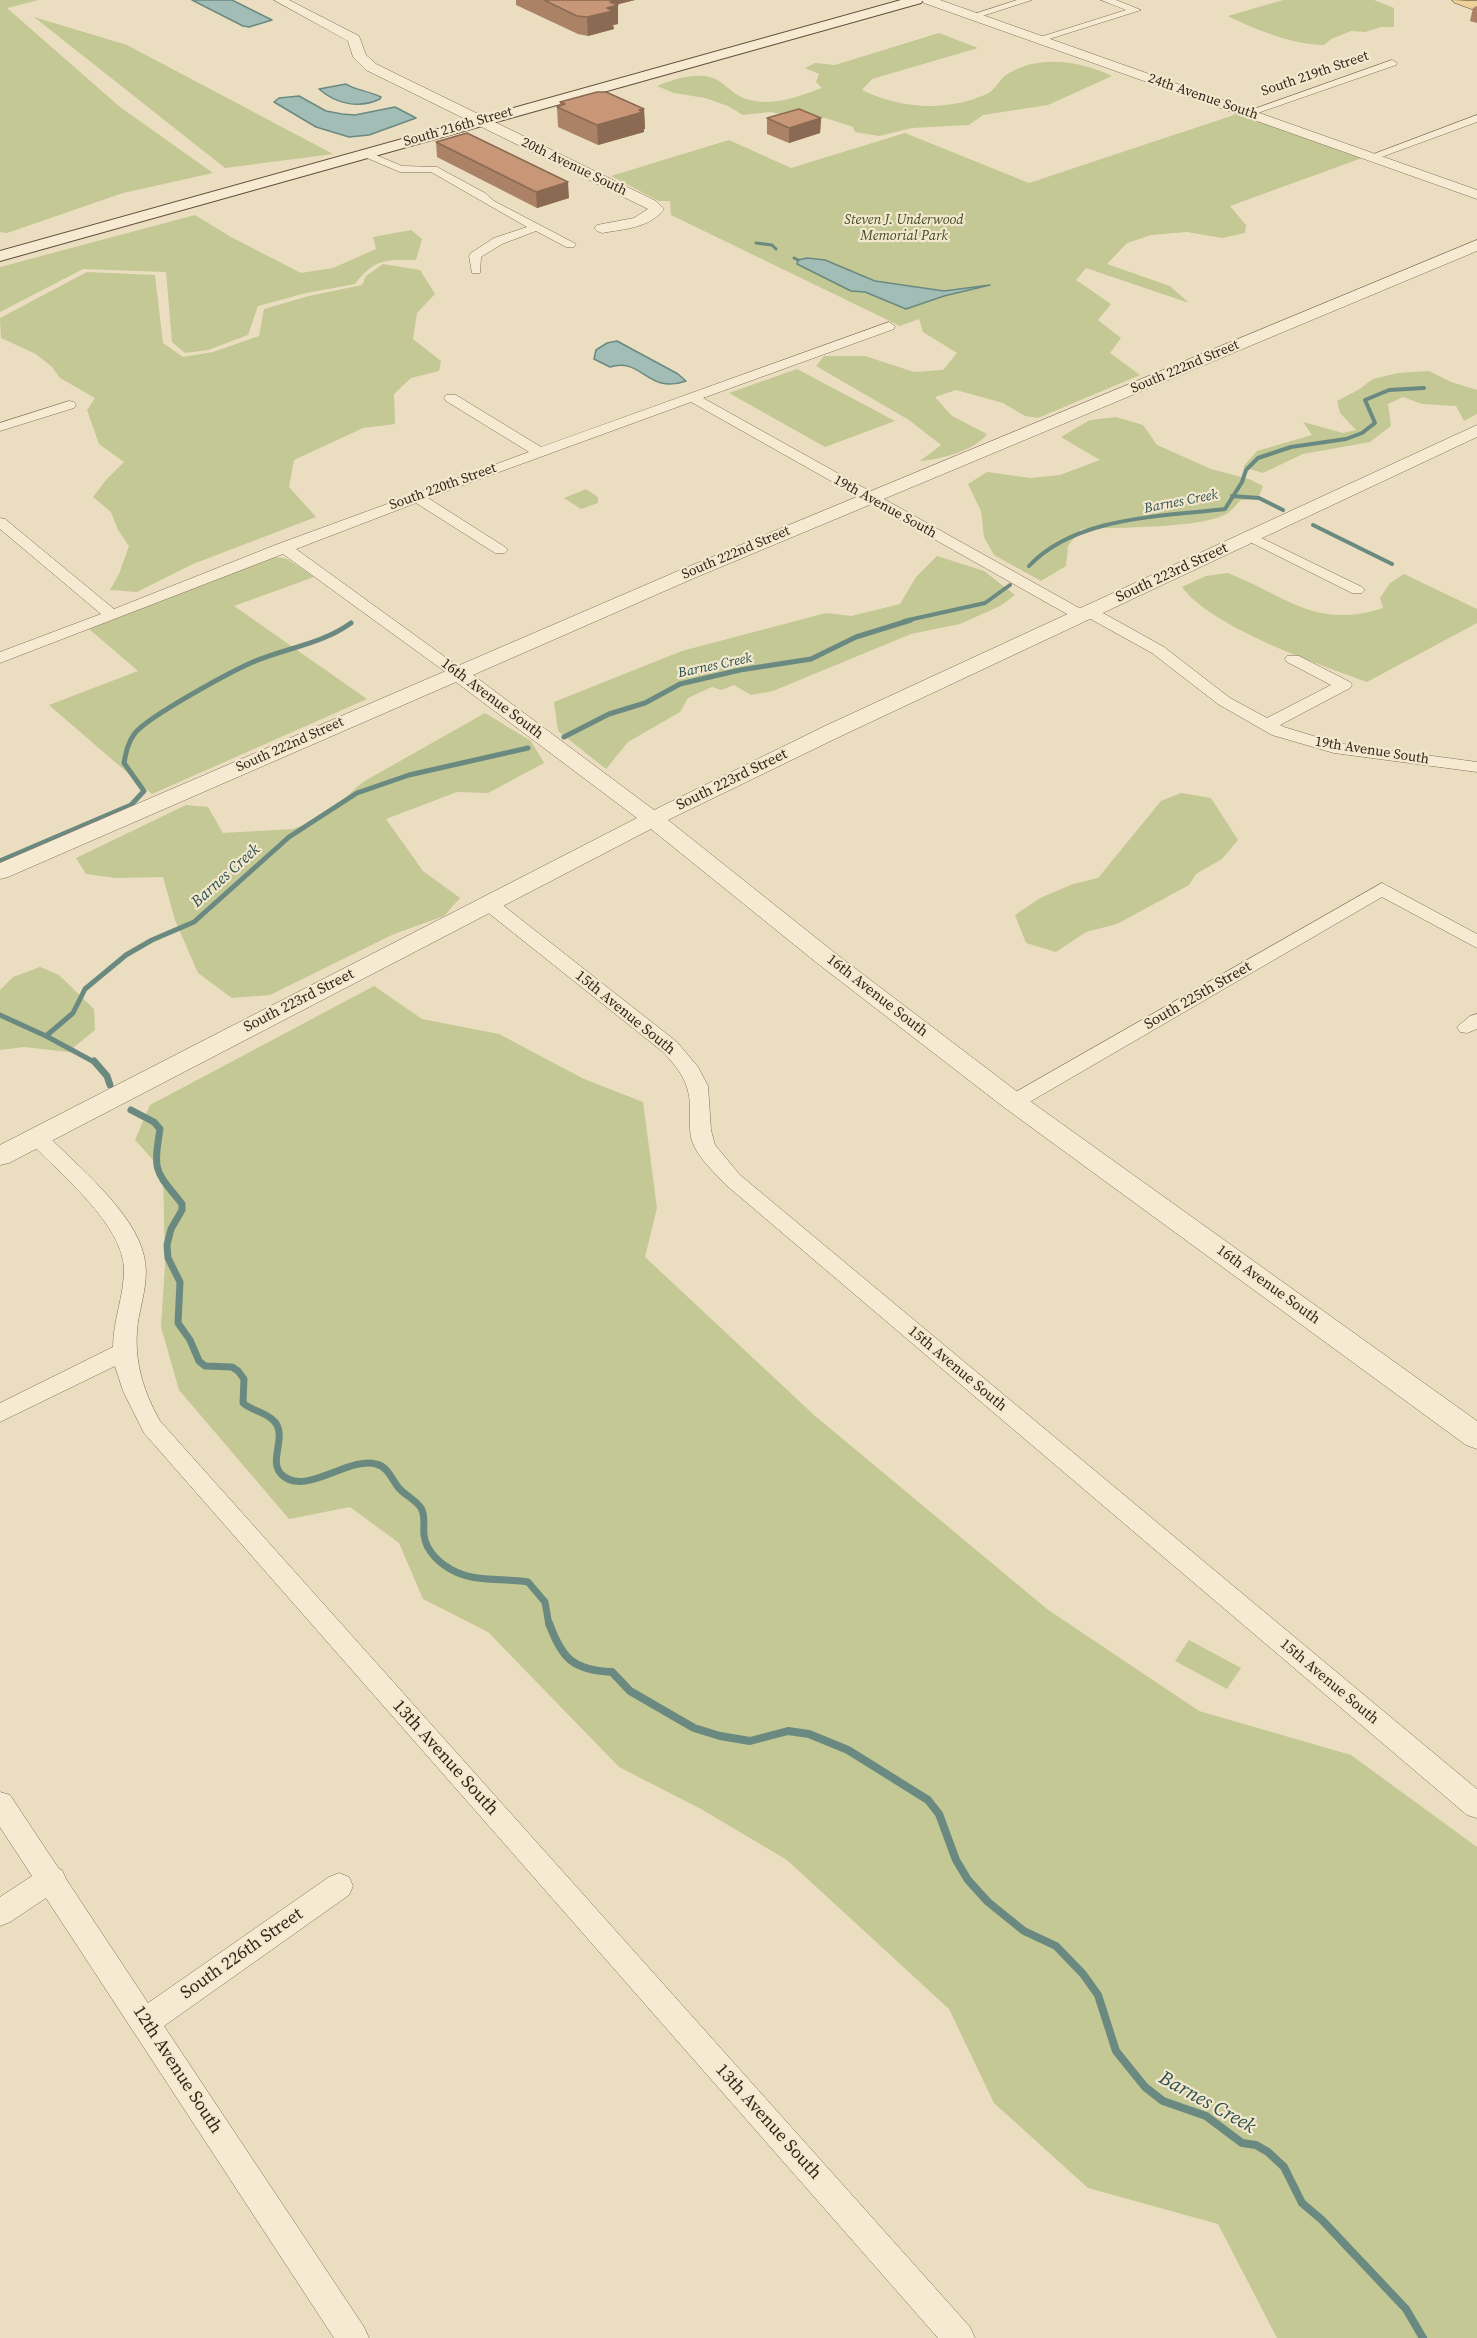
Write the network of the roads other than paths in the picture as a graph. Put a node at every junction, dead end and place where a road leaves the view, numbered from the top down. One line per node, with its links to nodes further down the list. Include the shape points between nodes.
1 (280, 0): 13 (street, 20th Avenue South, via 354,39 360,57 371,67)
2 (916, 0): 13 (main road, South 216th Street)
3 (928, 0): 8 (street, 24th Avenue South)
4 (1027, 0): 8 (street)
5 (1106, 0): 9 (street, via 1140,9)
6 (1460, 0): 7 (main road)
7 (1477, 6)
8 (974, 16): 9 (street, 24th Avenue South)
9 (1039, 39): 11 (street, 24th Avenue South)
10 (1392, 63): 11 (street, South 219th Street)
11 (1248, 113): 15 (street, 24th Avenue South)
12 (1477, 118): 15 (street)
13 (480, 121): 14 (main road, South 216th Street); 18 (street, 20th Avenue South, via 656,209 639,220)
14 (364, 153): 17 (street, via 400,169 433,169); 21 (main road, South 216th Street)
15 (1372, 157): 16 (street, 24th Avenue South)
16 (1477, 195)
17 (537, 227): 19 (street); 22 (street, via 498,241 475,256)
18 (602, 228)
19 (570, 244)
20 (1477, 245): 31 (street, South 222nd Street)
21 (0, 256)
22 (476, 270)
23 (889, 326): 24 (street, South 220th Street)
24 (691, 397): 29 (street, South 220th Street); 31 (street, 19th Avenue South)
25 (451, 398): 29 (street)
26 (69, 405): 27 (street)
27 (0, 427)
28 (1477, 430): 33 (street, South 223rd Street)
29 (539, 452): 30 (street, South 220th Street)
30 (417, 496): 34 (street, South 220th Street); 35 (street)
31 (868, 498): 37 (street, 19th Avenue South); 41 (street, South 222nd Street)
32 (0, 522): 38 (street)
33 (1251, 537): 36 (street); 37 (street, South 223rd Street)
34 (283, 547): 38 (street, South 220th Street); 41 (street, 16th Avenue South)
35 (500, 550)
36 (1358, 590)
37 (1084, 613): 42 (street, 19th Avenue South, via 1158,650 1224,701); 44 (street, South 223rd Street)
38 (111, 614): 39 (street, South 220th Street)
39 (0, 658)
40 (1293, 659): 42 (street, via 1344,685)
41 (457, 673): 44 (street, 16th Avenue South); 45 (street, South 222nd Street)
42 (1267, 725): 43 (street, 19th Avenue South, via 1334,748)
43 (1477, 767)
44 (652, 819): 46 (street, South 223rd Street); 48 (street, 16th Avenue South)
45 (0, 872)
46 (488, 903): 49 (street, South 223rd Street); 55 (street, 15th Avenue South, via 670,1047 689,1068 698,1083 703,1142 733,1180)
47 (1477, 942): 48 (street, South 225th Street, via 1382,889)
48 (1014, 1102): 53 (street, 16th Avenue South)
49 (37, 1137): 50 (street, South 223rd Street); 51 (street, 13th Avenue South, via 126,1237 133,1254 134,1272 125,1328)
50 (0, 1156)
51 (126, 1351): 52 (street); 61 (street, 13th Avenue South, via 133,1391 152,1427)
52 (0, 1413)
53 (1477, 1437)
54 (0, 1804): 56 (street, 12th Avenue South)
55 (1477, 1806)
56 (52, 1880): 58 (street); 59 (street, 12th Avenue South)
57 (339, 1886): 59 (street, South 226th Street)
58 (0, 1913)
59 (145, 2022): 60 (street, 12th Avenue South)
60 (353, 2338)
61 (959, 2338)

